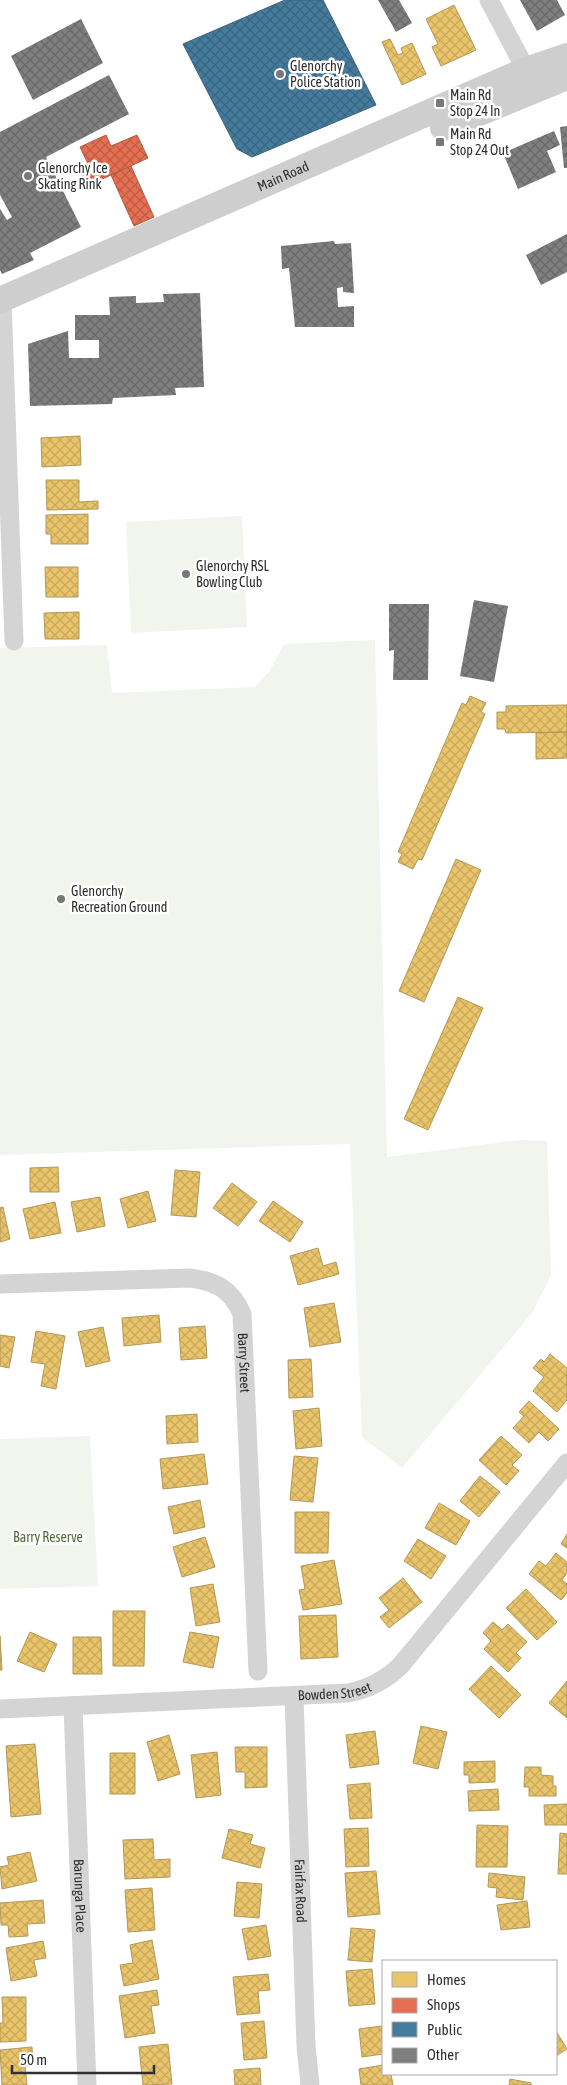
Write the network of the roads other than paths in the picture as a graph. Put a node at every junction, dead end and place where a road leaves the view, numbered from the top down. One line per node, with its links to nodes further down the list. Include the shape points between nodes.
1 (489, 0): 4 (street)
2 (567, 56): 4 (main road, Main Road)
3 (567, 77): 4 (main road, Main Road)
4 (530, 80): 5 (main road, Main Road)
5 (1, 308): 6 (street)
6 (14, 641)
7 (0, 1284): 9 (street, Barry Street, via 190,1278 216,1283 238,1304 242,1314)
8 (567, 1463): 10 (street, Bowden Street, via 395,1671 361,1690)
9 (258, 1671)
10 (294, 1696): 11 (street, Bowden Street); 14 (street, Fairfax Road)
11 (73, 1706): 12 (street, Bowden Street); 13 (street, Barunga Place)
12 (0, 1709)
13 (87, 2085)
14 (310, 2085)

